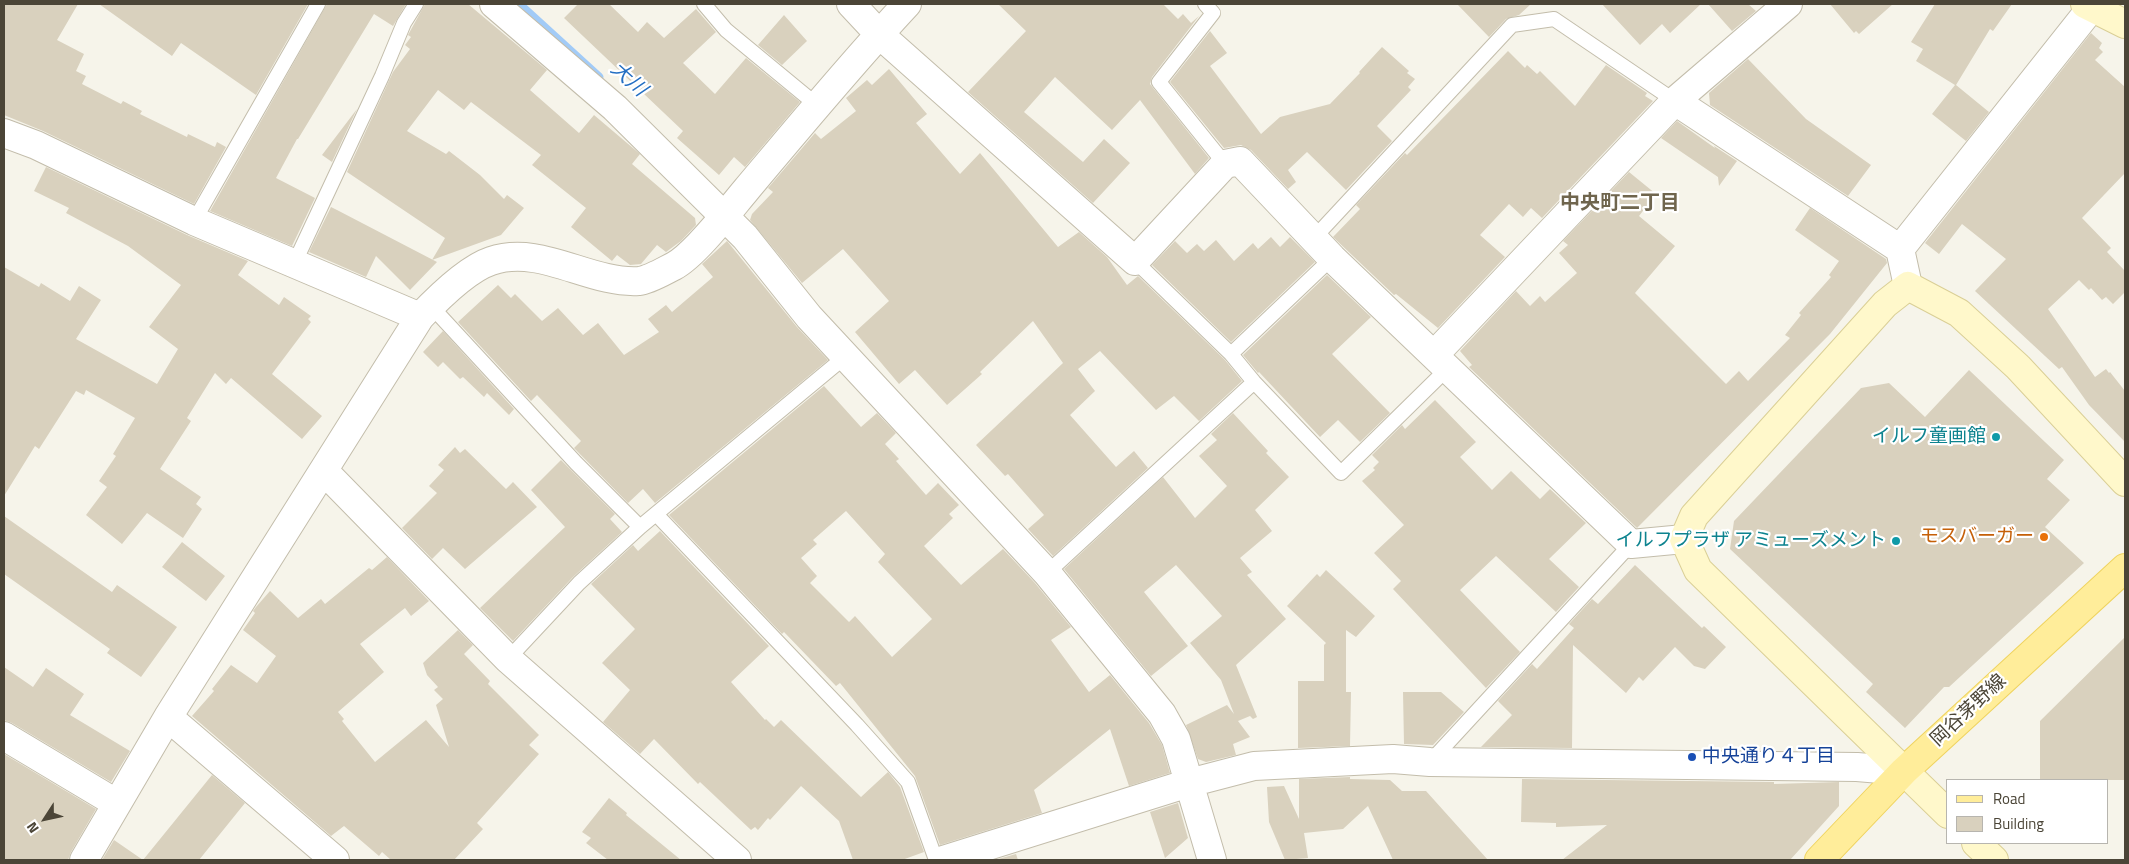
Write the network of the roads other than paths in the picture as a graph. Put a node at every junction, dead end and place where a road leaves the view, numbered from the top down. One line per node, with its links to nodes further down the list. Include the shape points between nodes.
1 (318, 4): 17 (lane)
2 (416, 4): 22 (lane, via 404,23)
3 (494, 4): 16 (street, via 615,108)
4 (704, 4): 13 (lane, via 726,30)
5 (851, 4): 11 (street)
6 (906, 4): 11 (street)
7 (1205, 4): 15 (lane, via 1213,14 1159,82)
8 (1788, 4): 12 (street)
9 (2089, 5): 10 (street); 19 (street)
10 (2125, 24)
11 (879, 34): 13 (street); 21 (street)
12 (1675, 101): 18 (lane, via 1554,18 1512,25); 19 (street); 27 (street)
13 (818, 106): 16 (street)
14 (4, 133): 17 (street, via 36,145)
15 (1226, 164): 18 (street, via 1240,162); 21 (street)
16 (723, 217): 24 (street, via 676,265 641,281 607,278 516,256 491,261 468,274); 26 (street, via 745,237 809,317)
17 (194, 221): 22 (street)
18 (1314, 238): 20 (street)
19 (1900, 249): 23 (street)
20 (1332, 258): 25 (lane); 27 (street)
21 (1135, 261): 25 (lane)
22 (295, 262): 24 (street)
23 (1908, 286): 30 (street, via 1959,313 2018,367); 33 (street, via 1885,304 1694,516)
24 (426, 312): 29 (street); 32 (lane)
25 (1231, 354): 28 (lane)
26 (846, 356): 31 (lane); 36 (street)
27 (1441, 362): 28 (lane, via 1341,473); 34 (street)
28 (1254, 382): 36 (lane)
29 (324, 471): 37 (street); 38 (street)
30 (2125, 482)
31 (656, 514): 32 (lane); 49 (lane, via 908,782)
32 (640, 527): 37 (lane, via 579,583)
33 (1684, 539): 34 (street); 41 (street, via 1698,570)
34 (1631, 544): 40 (lane)
35 (2125, 568): 41 (main road, 岡谷茅野線)
36 (1047, 573): 42 (street, via 1162,714 1176,739)
37 (508, 659): 48 (street)
38 (168, 717): 43 (street); 47 (street)
39 (4, 736): 43 (street)
40 (1430, 762): 41 (street, via 1857,767); 42 (street, via 1393,759 1254,766)
41 (1904, 771): 44 (street); 52 (main road, 岡谷茅野線)
42 (1189, 783): 50 (street); 51 (street)
43 (116, 803): 46 (street)
44 (1946, 812)
45 (1977, 844): 53 (street)
46 (84, 860)
47 (335, 860)
48 (737, 860)
49 (936, 860)
50 (943, 860)
51 (1212, 860)
52 (1819, 860)
53 (1994, 860)

